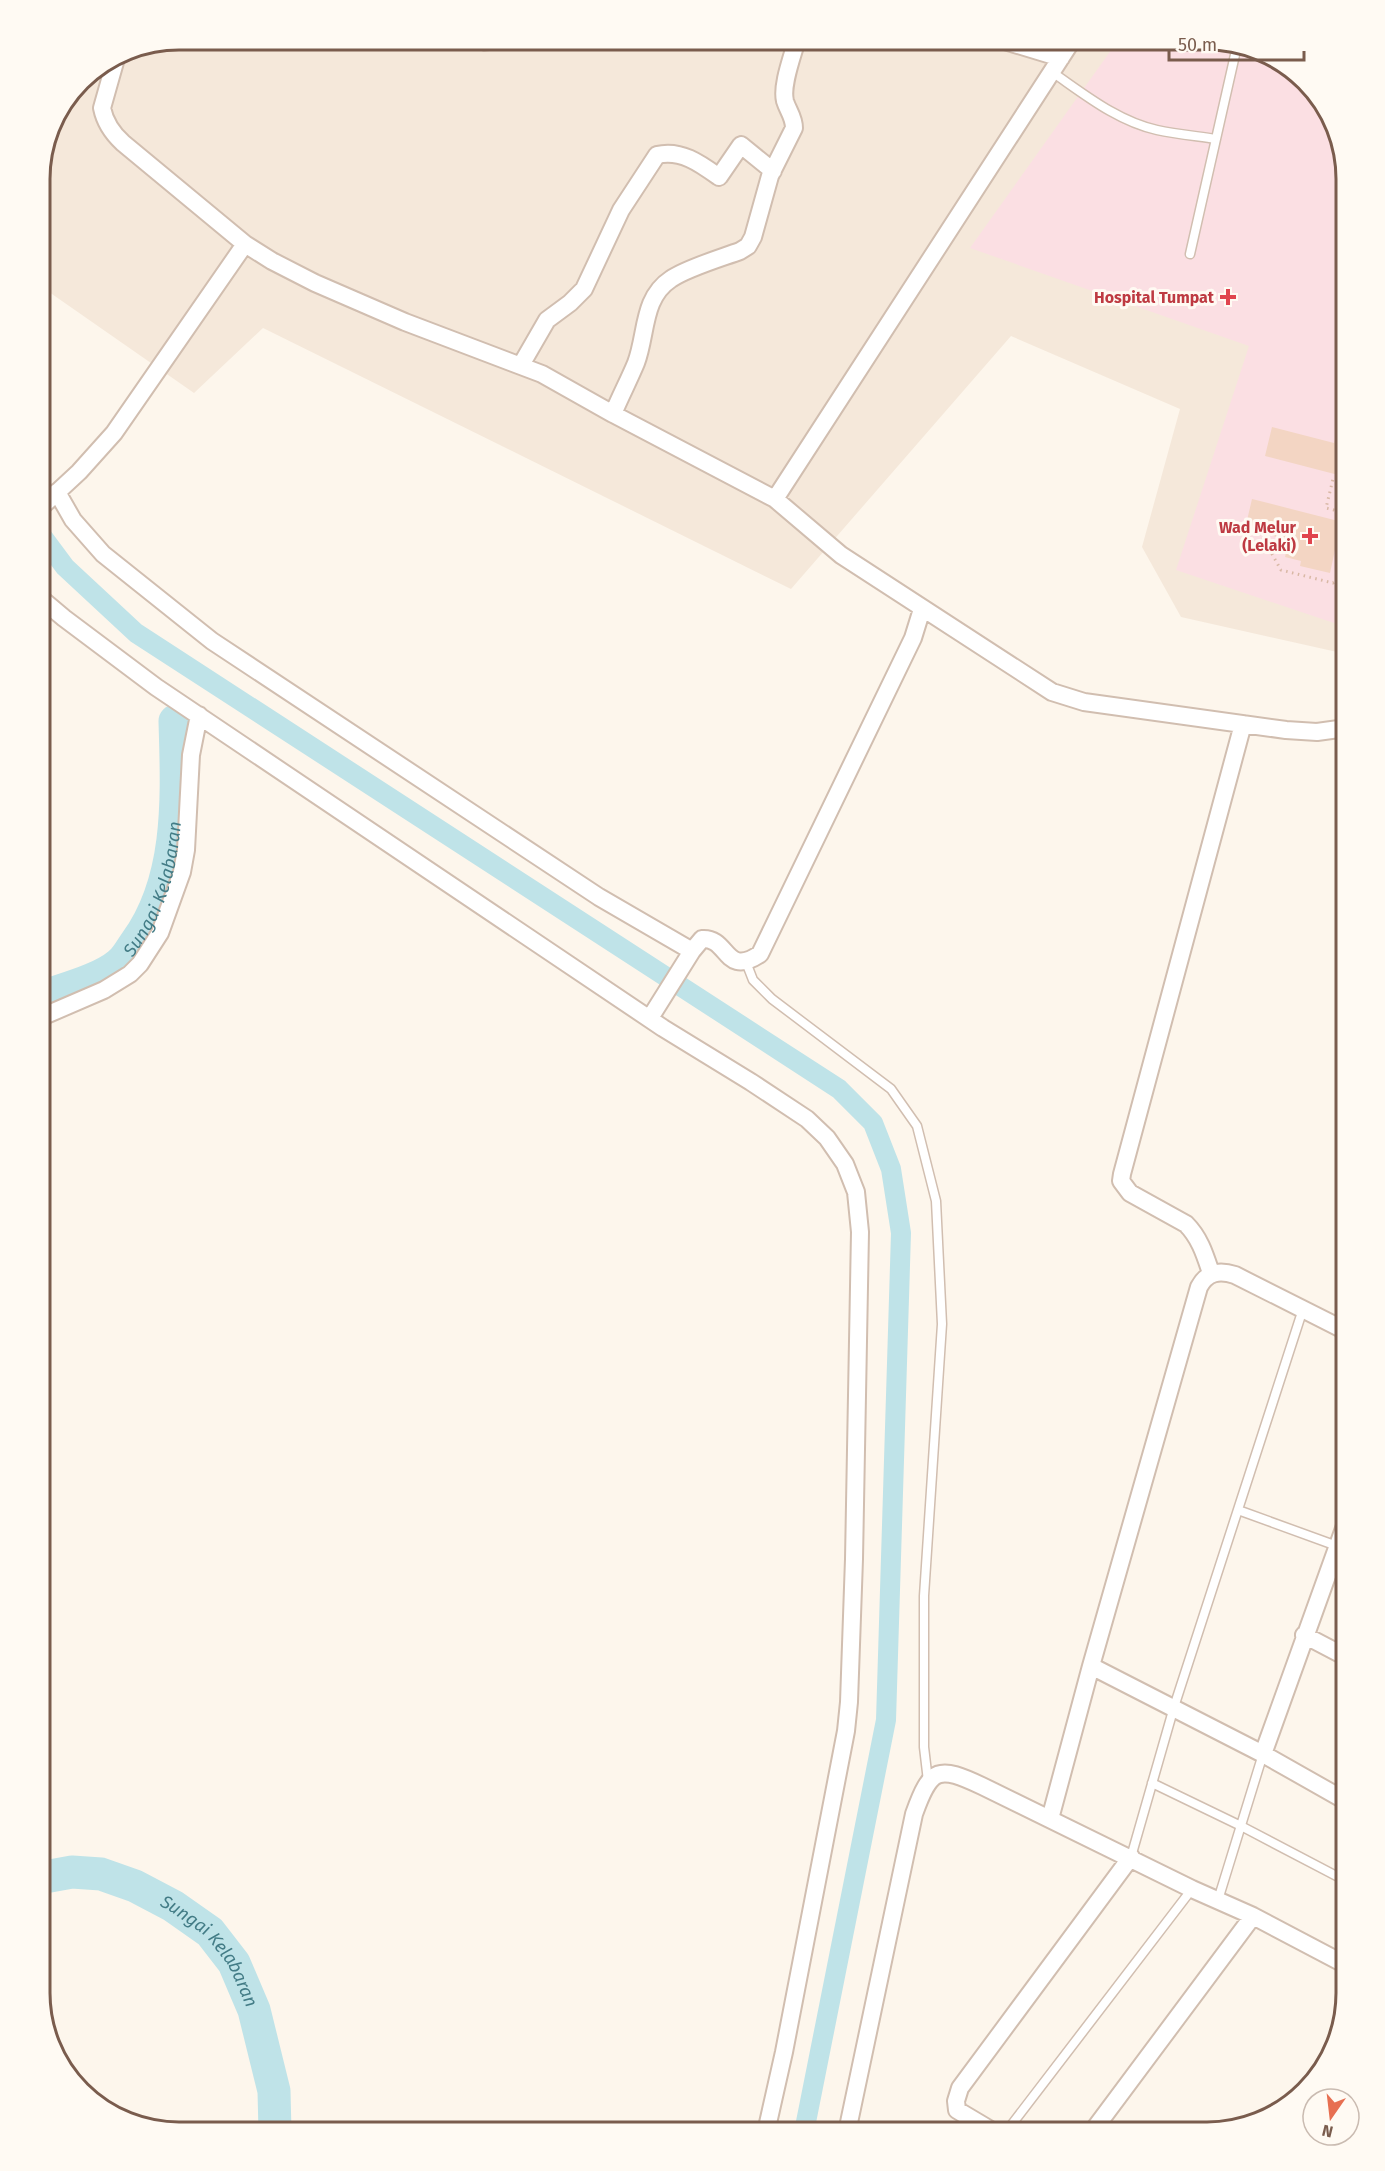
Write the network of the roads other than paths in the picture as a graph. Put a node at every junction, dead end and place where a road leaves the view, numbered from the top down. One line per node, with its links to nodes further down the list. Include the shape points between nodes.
1 (794, 50): 9 (street, via 784,90 794,128)
2 (1034, 50): 5 (street)
3 (1066, 50): 5 (street)
4 (1235, 53): 8 (lane)
5 (1061, 58): 7 (street)
6 (114, 67): 10 (street, via 102,108 111,131)
7 (1052, 72): 8 (lane, via 1129,121 1155,130); 15 (street)
8 (1216, 139): 11 (lane)
9 (774, 171): 12 (street, via 741,145 719,177 693,159 657,155 621,210 584,289 548,320); 13 (street, via 748,246 663,285 646,315 636,363)
10 (245, 244): 12 (street, via 325,287); 14 (street, via 126,418 97,453)
11 (1190, 254)
12 (521, 365): 13 (street)
13 (613, 414): 15 (street)
14 (50, 498)
15 (775, 499): 18 (street, via 841,555)
16 (50, 502): 22 (street, via 73,520 103,554 212,641)
17 (50, 606): 19 (street)
18 (922, 609): 20 (street, via 1052,693 1096,704); 23 (street, via 913,638 766,945)
19 (199, 715): 24 (street); 25 (street, via 191,755 182,873 160,933 130,974)
20 (1243, 724): 21 (street, via 1317,732); 26 (street, via 1121,1181 1131,1193 1193,1231)
21 (1336, 729)
22 (690, 955): 23 (street, via 702,939 707,939 732,960); 24 (street)
23 (746, 962): 37 (lane, via 753,980 772,999 891,1089 917,1126 936,1201 942,1324 924,1596 924,1747)
24 (655, 1012): 48 (street, via 663,1028 752,1082 819,1130 845,1164 859,1208 848,1712 836,1791)
25 (50, 1013)
26 (1211, 1273): 27 (street, via 1235,1275); 34 (street, via 1199,1287)
27 (1303, 1309): 28 (street); 29 (lane)
28 (1336, 1326)
29 (1238, 1510): 30 (lane); 35 (lane)
30 (1336, 1546)
31 (1336, 1549): 32 (street)
32 (1304, 1635): 33 (street); 36 (street)
33 (1336, 1652)
34 (1091, 1665): 35 (street); 40 (street)
35 (1174, 1707): 36 (street); 38 (lane)
36 (1263, 1754): 39 (street); 41 (lane)
37 (928, 1783): 40 (street, via 939,1773 950,1773); 49 (street, via 914,1814)
38 (1152, 1783): 41 (lane); 42 (lane)
39 (1336, 1795)
40 (1050, 1819): 42 (street)
41 (1241, 1826): 43 (lane); 45 (lane)
42 (1131, 1857): 44 (street); 50 (street, via 960,2088 957,2110)
43 (1336, 1876)
44 (1192, 1889): 45 (street); 51 (lane)
45 (1218, 1900): 46 (street)
46 (1253, 1916): 47 (street); 52 (street)
47 (1336, 1960)
48 (768, 2122)
49 (849, 2122)
50 (977, 2122)
51 (1014, 2122)
52 (1100, 2122)

